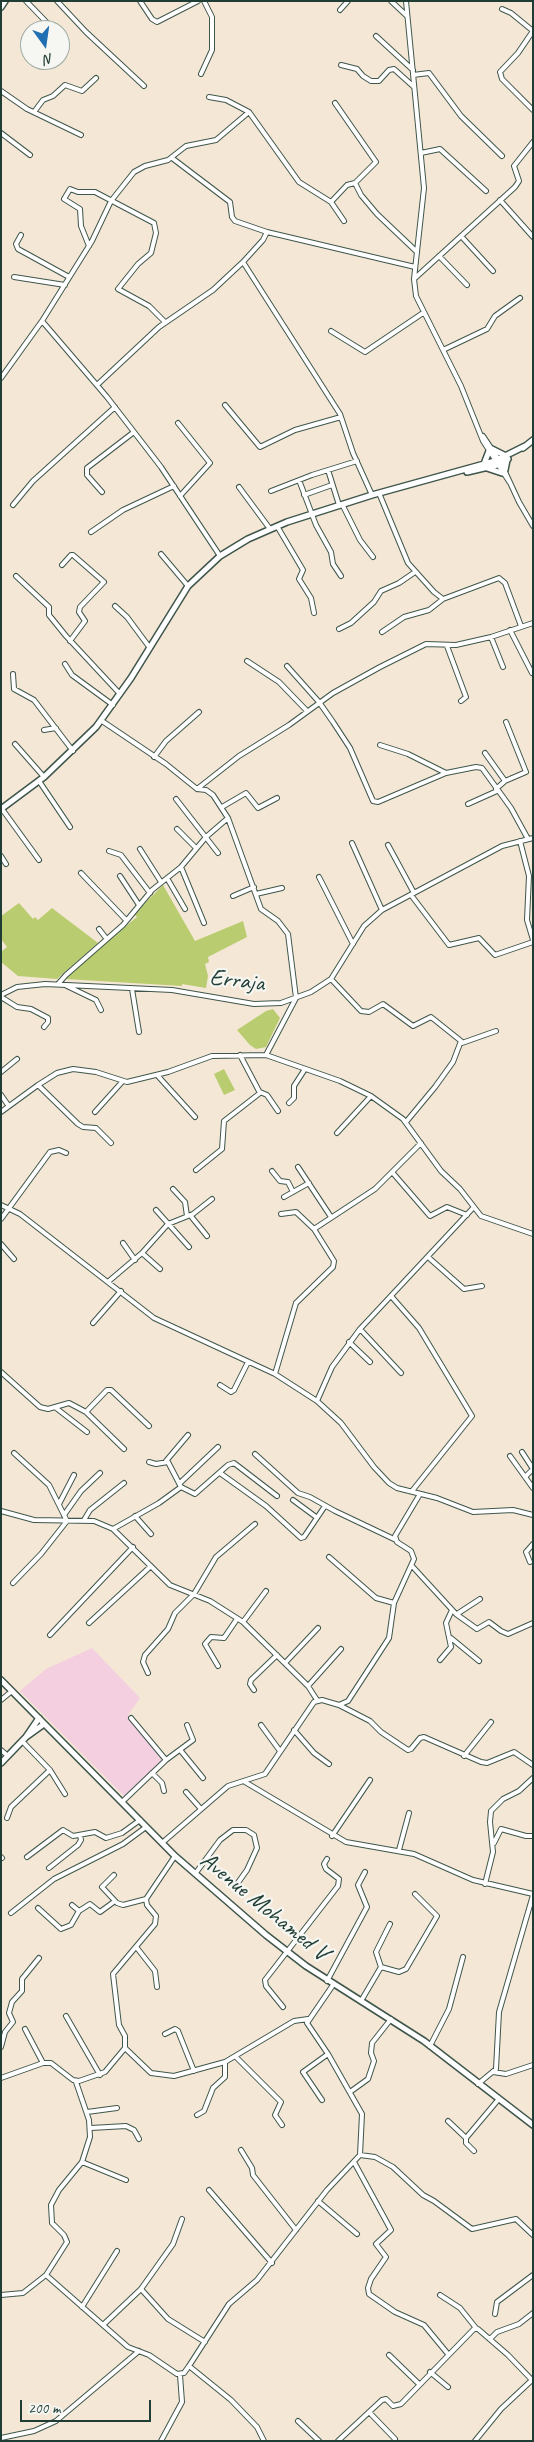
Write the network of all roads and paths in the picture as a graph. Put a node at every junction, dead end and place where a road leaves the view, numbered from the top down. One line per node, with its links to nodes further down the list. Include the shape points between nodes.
1 (5, 1): 10 (main road)
2 (26, 1): 14 (street)
3 (57, 1): 21 (street)
4 (140, 1): 5 (street, via 157,22)
5 (198, 1)
6 (204, 1): 19 (street, via 212,17 212,50)
7 (348, 1): 12 (street)
8 (391, 1): 13 (street)
9 (406, 1): 13 (street)
10 (1, 7)
11 (502, 9): 15 (street)
12 (340, 10)
13 (407, 16): 18 (street)
14 (44, 20)
15 (533, 31): 26 (street, via 500,72 502,79)
16 (376, 36): 18 (street)
17 (341, 65): 22 (street, via 357,69 371,82 379,81 394,69)
18 (413, 73): 22 (street); 34 (street, via 429,73 461,116)
19 (201, 74)
20 (96, 78): 27 (street, via 82,91 65,85 43,100)
21 (144, 86)
22 (414, 87): 32 (street)
23 (1, 91): 27 (street)
24 (209, 97): 28 (street, via 226,100)
25 (335, 103): 36 (street, via 376,162)
26 (533, 110)
27 (34, 112): 30 (street)
28 (249, 112): 35 (street, via 216,140 186,146); 40 (street, via 296,178)
29 (1, 134): 33 (street)
30 (80, 135)
31 (533, 142): 38 (street, via 514,166 518,184)
32 (421, 153): 37 (street, via 440,150); 47 (street, via 424,196)
33 (30, 155)
34 (502, 156)
35 (172, 158): 39 (street, via 139,168); 42 (street, via 230,202 235,221)
36 (355, 183): 40 (street, via 347,185); 47 (street, via 361,195 386,223)
37 (486, 191)
38 (500, 200): 44 (street); 45 (street)
39 (111, 201): 46 (street); 46 (street, via 95,192 71,189 65,195 65,201 80,208 81,226); 60 (street, via 155,226 151,252 118,289 149,306)
40 (331, 202): 41 (street)
41 (344, 221)
42 (268, 232): 49 (street); 50 (street)
43 (22, 235): 53 (street, via 16,244 18,249)
44 (460, 236): 48 (street); 51 (street)
45 (533, 237)
46 (89, 246): 53 (street)
47 (417, 252): 50 (street)
48 (439, 256): 54 (street); 56 (street)
49 (243, 262): 60 (street, via 213,290); 67 (street)
50 (415, 267): 54 (street)
51 (494, 271)
52 (14, 277): 55 (street)
53 (70, 277): 55 (street)
54 (414, 279): 58 (street)
55 (65, 285): 59 (street)
56 (467, 285)
57 (520, 298): 62 (street, via 495,316 484,332)
58 (422, 313): 61 (street, via 365,352); 62 (street)
59 (42, 321): 63 (street); 64 (street)
60 (165, 322): 64 (street)
61 (331, 331)
62 (443, 350): 71 (street)
63 (2, 374)
64 (97, 385): 66 (street)
65 (225, 405): 67 (street, via 260,447 296,430)
66 (115, 406): 69 (street); 88 (street, via 33,481)
67 (342, 417): 73 (street)
68 (178, 423): 87 (street, via 210,464)
69 (134, 432): 80 (street); 83 (street, via 87,468 87,475)
70 (533, 440): 72 (main road)
71 (491, 450): 72 (main road); 74 (street); 75 (main road)
72 (507, 458): 74 (main road); 77 (main road)
73 (357, 461): 76 (street); 85 (street)
74 (498, 462): 75 (main road); 77 (street)
75 (485, 466): 77 (main road); 84 (main road)
76 (328, 470): 78 (street); 79 (street)
77 (503, 472): 92 (street)
78 (299, 480): 82 (street); 86 (street)
79 (332, 485): 86 (street); 89 (street)
80 (174, 486): 87 (street); 94 (street, via 123,510)
81 (239, 487): 93 (street)
82 (272, 491)
83 (102, 492)
84 (379, 493): 85 (main road); 99 (street, via 408,563)
85 (372, 494): 89 (main road)
86 (304, 495): 90 (street)
87 (180, 496): 96 (street)
88 (14, 505)
89 (340, 505): 90 (main road); 97 (street)
90 (311, 514): 91 (main road); 101 (street)
91 (277, 526): 93 (main road); 105 (street, via 303,570 299,579 311,598)
92 (533, 526)
93 (270, 529): 96 (main road)
94 (91, 532)
95 (161, 554): 102 (street)
96 (220, 556): 102 (main road)
97 (372, 557)
98 (62, 565): 112 (street, via 73,555 104,582 80,607 79,612 85,620)
99 (416, 572): 103 (street); 108 (street, via 381,591 374,602)
100 (16, 576): 112 (street, via 49,607 49,615)
101 (341, 576)
102 (188, 586): 114 (main road)
103 (443, 599): 107 (street, via 499,578 505,583); 110 (street, via 429,610 404,617)
104 (115, 606): 114 (street)
105 (314, 612)
106 (533, 623): 107 (street)
107 (521, 626): 109 (street)
108 (339, 629)
109 (510, 630): 111 (street); 119 (street)
110 (382, 632)
111 (491, 637): 113 (street); 118 (street)
112 (70, 641): 121 (street)
113 (447, 646): 122 (street, via 466,697); 123 (street, via 426,644 351,681)
114 (150, 648): 121 (main road)
115 (247, 661): 125 (street, via 279,682)
116 (65, 664): 124 (street, via 72,675)
117 (287, 666): 123 (street)
118 (503, 667)
119 (532, 673)
120 (13, 674): 129 (street, via 14,689 31,697)
121 (120, 694): 124 (main road)
122 (461, 701)
123 (319, 702): 125 (street); 138 (street, via 350,748 373,801 378,802)
124 (113, 705): 127 (main road)
125 (306, 711): 141 (street)
126 (199, 712): 135 (street, via 166,741)
127 (102, 721): 133 (main road); 135 (street)
128 (506, 722): 137 (street)
129 (56, 728): 130 (street); 133 (street)
130 (44, 730)
131 (15, 744): 139 (street)
132 (380, 745): 138 (street, via 408,754)
133 (73, 751): 139 (main road)
134 (484, 752): 140 (street)
135 (154, 757): 141 (street)
136 (533, 769): 137 (street)
137 (526, 772): 140 (street)
138 (446, 773): 142 (street, via 479,766)
139 (42, 779): 147 (main road); 149 (street)
140 (505, 781): 142 (street)
141 (197, 789): 146 (street, via 209,792)
142 (497, 790): 145 (street); 152 (street)
143 (277, 798): 146 (street, via 258,808 246,793)
144 (176, 800): 151 (street)
145 (468, 804)
146 (222, 807): 148 (street)
147 (2, 809): 161 (street)
148 (228, 818): 151 (street); 169 (street)
149 (70, 827)
150 (177, 829): 156 (street)
151 (206, 837): 156 (street); 159 (street)
152 (531, 838): 153 (street)
153 (520, 840): 173 (street, via 474,860); 182 (street, via 529,876 527,920)
154 (352, 843): 177 (street)
155 (388, 845): 173 (street)
156 (196, 848): 163 (street)
157 (140, 849): 168 (street)
158 (109, 851): 171 (street, via 121,855)
159 (218, 853)
160 (1, 856): 162 (street)
161 (39, 860)
162 (6, 864)
163 (181, 867): 167 (street); 179 (street)
164 (81, 873): 178 (street)
165 (120, 876): 175 (street)
166 (319, 877): 183 (street)
167 (167, 878): 168 (street); 176 (street)
168 (161, 882): 171 (street)
169 (254, 887): 172 (street); 174 (street)
170 (282, 888): 172 (street)
171 (150, 893): 175 (street)
172 (256, 894): 189 (street, via 263,912 278,921 288,934)
173 (413, 894): 177 (street); 182 (street, via 449,946 479,938 496,956)
174 (233, 896)
175 (139, 905): 178 (street)
176 (185, 909)
177 (382, 910): 183 (street, via 364,926)
178 (126, 920): 181 (street)
179 (204, 922)
180 (99, 929): 181 (street)
181 (106, 938): 185 (street)
182 (533, 941)
183 (352, 944): 184 (street)
184 (331, 979): 189 (street, Erraja); 194 (street, via 361,1011 368,1012 384,1004 413,1026 431,1017)
185 (58, 984): 186 (street, Erraja); 188 (street, Erraja, via 26,986)
186 (65, 985): 187 (street, Erraja); 190 (street, via 96,1000)
187 (132, 989): 189 (street, Erraja, via 172,990 254,1004 281,1003); 193 (street)
188 (1, 996): 191 (street, via 17,1007 31,1009 48,1018)
189 (296, 998): 196 (street)
190 (101, 1010)
191 (44, 1027)
192 (496, 1030): 194 (street)
193 (139, 1032)
194 (462, 1043): 212 (street, via 453,1062)
195 (240, 1055): 196 (street); 200 (street, via 208,1056); 203 (street)
196 (266, 1055): 198 (street)
197 (17, 1059): 199 (street)
198 (305, 1069): 205 (street, via 354,1086); 206 (street, via 294,1086 294,1098)
199 (1, 1072)
200 (157, 1075): 201 (street); 211 (street)
201 (122, 1082): 202 (street, via 78,1069 57,1073); 210 (street)
202 (38, 1085): 207 (street); 215 (street, via 78,1124 96,1128)
203 (260, 1092): 208 (street); 218 (street, via 223,1122 222,1149)
204 (1, 1095): 207 (street)
205 (370, 1096): 212 (street); 213 (street)
206 (289, 1104)
207 (8, 1105): 209 (street)
208 (278, 1111)
209 (1, 1112)
210 (94, 1112)
211 (195, 1117)
212 (406, 1122): 214 (street)
213 (337, 1133)
214 (421, 1142): 220 (street); 227 (street)
215 (111, 1143)
216 (66, 1153): 228 (street, via 60,1150 50,1152)
217 (298, 1167): 221 (street)
218 (196, 1170)
219 (272, 1171): 223 (street, via 280,1181 288,1182)
220 (392, 1172): 232 (street, via 430,1216 447,1207); 233 (street, via 376,1189)
221 (309, 1183): 223 (street); 233 (street)
222 (174, 1189): 231 (street, via 185,1202)
223 (293, 1192): 224 (street)
224 (284, 1197)
225 (212, 1199): 231 (street)
226 (1, 1205): 228 (street)
227 (474, 1208): 232 (street); 237 (street, via 490,1221)
228 (9, 1209): 234 (street); 247 (street)
229 (156, 1210): 235 (street)
230 (281, 1214): 236 (street, via 296,1212)
231 (188, 1215): 235 (street); 238 (street)
232 (467, 1215): 243 (street)
233 (331, 1217): 236 (street)
234 (1, 1219)
235 (168, 1224): 241 (street); 242 (street)
236 (314, 1229): 257 (street, via 334,1261 333,1267 296,1303)
237 (533, 1234)
238 (207, 1236)
239 (123, 1242): 245 (street)
240 (1, 1244): 244 (street)
241 (189, 1247)
242 (142, 1253): 245 (street); 246 (street)
243 (428, 1257): 248 (street, via 464,1289); 250 (street)
244 (14, 1259)
245 (135, 1260): 247 (street)
246 (160, 1269)
247 (109, 1281): 249 (street)
248 (482, 1286)
249 (121, 1291): 251 (street); 254 (street, via 154,1318)
250 (391, 1296): 252 (street); 281 (street, via 419,1328 472,1416)
251 (93, 1324)
252 (360, 1329): 253 (street); 258 (street)
253 (349, 1342): 255 (street); 260 (street, via 332,1367)
254 (248, 1362): 257 (street); 259 (street, via 234,1390 231,1392)
255 (370, 1362)
256 (1, 1372): 261 (street, via 40,1407)
257 (274, 1374): 260 (street)
258 (401, 1374)
259 (220, 1385)
260 (317, 1401): 281 (street, via 341,1423 381,1476 397,1488)
261 (56, 1408): 262 (street, via 73,1403); 264 (street)
262 (86, 1412): 263 (street, via 107,1390 111,1390); 267 (street)
263 (149, 1426)
264 (87, 1432)
265 (188, 1435): 272 (street)
266 (218, 1447): 279 (street)
267 (124, 1449)
268 (522, 1452): 277 (street, via 533,1469)
269 (14, 1453): 285 (street, via 49,1485)
270 (255, 1454): 286 (street, via 294,1491)
271 (510, 1456): 277 (street)
272 (166, 1461): 273 (street); 279 (street)
273 (149, 1462)
274 (100, 1473): 288 (street, via 81,1491)
275 (220, 1473): 279 (street, via 195,1494); 283 (street, via 230,1464 236,1464); 291 (street, via 266,1506 301,1538)
276 (74, 1475): 285 (street)
277 (525, 1477): 280 (street)
278 (124, 1484): 292 (street, via 90,1510)
279 (180, 1485): 290 (street, via 159,1503)
280 (533, 1488)
281 (412, 1492): 282 (street)
282 (420, 1494): 289 (street, via 473,1512 513,1510); 297 (street, via 395,1536)
283 (277, 1496)
284 (293, 1500): 291 (street)
285 (59, 1504): 288 (street)
286 (325, 1506): 291 (street); 297 (street)
287 (1, 1511): 293 (street, via 34,1520)
288 (64, 1515): 293 (street)
289 (533, 1515)
290 (135, 1516): 295 (street); 296 (street)
291 (316, 1518)
292 (84, 1520): 293 (street); 295 (street)
293 (67, 1521): 304 (street)
294 (255, 1524): 306 (street, via 216,1557)
295 (113, 1529): 299 (street)
296 (151, 1534)
297 (396, 1540): 303 (street, via 411,1552)
298 (533, 1544): 301 (street, via 526,1552)
299 (133, 1547): 302 (street); 316 (street)
300 (328, 1557): 308 (street, via 376,1598)
301 (530, 1562)
302 (151, 1566): 306 (street, via 170,1584); 313 (street)
303 (412, 1566): 308 (street); 309 (street)
304 (13, 1584)
305 (266, 1591): 312 (street)
306 (194, 1594): 311 (street); 324 (street, via 175,1613 168,1629 146,1655 144,1662)
307 (480, 1599): 310 (street)
308 (394, 1603): 331 (street, via 387,1643 348,1701)
309 (452, 1610): 310 (street); 317 (street, via 446,1623)
310 (457, 1614): 314 (street, via 477,1629 490,1622 505,1634)
311 (236, 1619): 312 (street); 323 (street, via 224,1638 214,1637 205,1644)
312 (243, 1622): 319 (street)
313 (89, 1623)
314 (533, 1623)
315 (318, 1628): 322 (street)
316 (50, 1634)
317 (451, 1638): 320 (street, via 451,1647); 321 (street)
318 (341, 1649): 326 (street)
319 (277, 1655): 322 (street); 327 (street, via 250,1680)
320 (440, 1660)
321 (479, 1662)
322 (285, 1663): 326 (street)
323 (218, 1666)
324 (148, 1673)
325 (1, 1680): 328 (main road, Avenue Mohamed V)
326 (308, 1686): 330 (street)
327 (254, 1690)
328 (12, 1691): 329 (street); 332 (main road, Avenue Mohamed V)
329 (1, 1700)
330 (317, 1700): 331 (street); 338 (street)
331 (339, 1705): 344 (street, via 370,1721 408,1750 424,1737)
332 (39, 1718): 335 (main road, Avenue Mohamed V); 339 (main road)
333 (130, 1718): 345 (street)
334 (490, 1722): 344 (street)
335 (44, 1724): 339 (main road); 358 (main road, Avenue Mohamed V)
336 (187, 1725): 341 (street, via 194,1738)
337 (261, 1725): 342 (street)
338 (294, 1730): 342 (street); 347 (street, via 314,1753)
339 (24, 1739): 343 (main road); 349 (street)
340 (1, 1750): 343 (street)
341 (181, 1751): 345 (street); 351 (street)
342 (280, 1751): 354 (street, via 265,1774)
343 (8, 1756): 346 (main road)
344 (464, 1756): 348 (street, via 487,1763 516,1753)
345 (166, 1760): 350 (street)
346 (1, 1763)
347 (329, 1764)
348 (533, 1765)
349 (50, 1770): 357 (street); 361 (street, via 11,1807)
350 (152, 1773): 355 (street, via 162,1783); 358 (street)
351 (203, 1778)
352 (533, 1778): 368 (street, via 499,1802 491,1812)
353 (370, 1780): 365 (street)
354 (245, 1782): 359 (street, via 228,1786); 365 (street)
355 (164, 1791)
356 (186, 1792): 359 (street)
357 (65, 1794)
358 (122, 1802): 362 (main road, Avenue Mohamed V)
359 (201, 1809): 367 (street)
360 (409, 1813): 369 (street)
361 (7, 1818)
362 (140, 1820): 363 (main road, Avenue Mohamed V); 364 (street, via 106,1838 96,1832)
363 (146, 1827): 367 (main road, Avenue Mohamed V); 386 (street, via 123,1844 54,1880)
364 (80, 1834): 371 (street, via 73,1836 62,1830); 373 (street, via 78,1845)
365 (332, 1836): 369 (street, via 353,1845)
366 (533, 1836): 368 (street, via 501,1829)
367 (162, 1843): 370 (main road, Avenue Mohamed V)
368 (493, 1845): 377 (street, via 492,1861)
369 (399, 1850): 377 (street)
370 (175, 1856): 375 (main road, Avenue Mohamed V); 381 (street)
371 (27, 1857)
372 (327, 1859): 389 (street, via 326,1869 340,1881)
373 (49, 1868)
374 (366, 1872): 393 (street, via 358,1885 367,1906)
375 (195, 1874): 378 (street, via 220,1840 233,1830 246,1830 254,1835 257,1848); 389 (main road, Avenue Mohamed V)
376 (114, 1875): 382 (street, via 102,1887)
377 (484, 1883): 380 (street)
378 (237, 1884)
379 (415, 1894): 392 (street, via 437,1916 406,1968 398,1972)
380 (533, 1894): 414 (street, via 499,2012 497,2065)
381 (146, 1899): 382 (street, via 123,1904); 388 (street, via 157,1920)
382 (114, 1901): 385 (street, via 100,1912 90,1904)
383 (72, 1905): 385 (street)
384 (38, 1908): 385 (street, via 61,1929 71,1925)
385 (79, 1911)
386 (11, 1913)
387 (390, 1924): 392 (street, via 376,1952)
388 (137, 1948): 395 (street, via 155,1971); 407 (street, via 113,1978)
389 (287, 1952): 393 (main road, Avenue Mohamed V); 397 (street, via 265,1980)
390 (463, 1957): 405 (street, via 449,2009)
391 (39, 1958): 403 (street, via 21,1980 21,1992 12,2002 9,2014 13,2023)
392 (380, 1969): 396 (street)
393 (327, 1981): 394 (main road, Avenue Mohamed V)
394 (333, 1985): 396 (main road, Avenue Mohamed V); 399 (street)
395 (157, 1987)
396 (361, 2001): 400 (main road, Avenue Mohamed V)
397 (283, 2007)
398 (66, 2016): 415 (street)
399 (308, 2019): 408 (street, via 307,2026); 409 (street, via 294,2020)
400 (391, 2019): 405 (main road, Avenue Mohamed V); 419 (street, via 372,2042 374,2062 368,2078)
401 (1, 2027): 403 (street)
402 (25, 2029): 411 (street)
403 (5, 2032): 406 (street)
404 (165, 2034): 413 (street, via 178,2031)
405 (430, 2046): 418 (main road, Avenue Mohamed V)
406 (1, 2047)
407 (125, 2048): 413 (street, via 151,2072 174,2076); 415 (street)
408 (328, 2054): 419 (street); 420 (street, via 303,2071)
409 (236, 2056): 410 (street); 426 (street, via 281,2102 275,2115)
410 (225, 2062): 413 (street); 424 (street, via 225,2077 213,2088 204,2111)
411 (43, 2063): 416 (street); 417 (street, via 55,2064)
412 (533, 2065): 414 (street, via 506,2074)
413 (194, 2071)
414 (493, 2072): 418 (street)
415 (100, 2075): 417 (street)
416 (1, 2078)
417 (76, 2082): 423 (street)
418 (477, 2084): 421 (main road, Avenue Mohamed V)
419 (350, 2092): 433 (street, via 363,2117)
420 (322, 2100)
421 (498, 2100): 427 (main road, Avenue Mohamed V); 429 (street)
422 (117, 2108): 423 (street)
423 (87, 2112): 428 (street)
424 (197, 2115)
425 (448, 2121): 429 (street)
426 (282, 2125)
427 (533, 2125)
428 (91, 2128): 430 (street, via 126,2126 134,2130); 434 (street)
429 (466, 2138): 432 (street, via 466,2143)
430 (139, 2139)
431 (241, 2150): 440 (street, via 257,2181)
432 (474, 2151)
433 (360, 2155): 435 (street); 442 (street, via 375,2157 393,2167 423,2196 434,2200 472,2228 516,2219)
434 (82, 2162): 436 (street); 445 (street, via 51,2205 52,2223 67,2242)
435 (354, 2162): 438 (street); 458 (street, via 391,2230 376,2244 386,2257 371,2279 369,2294 395,2312 424,2324)
436 (126, 2180)
437 (210, 2190): 444 (street)
438 (318, 2201): 440 (street); 441 (street)
439 (182, 2219): 447 (street, via 173,2244)
440 (296, 2230): 444 (street)
441 (357, 2234)
442 (533, 2234)
443 (117, 2251): 450 (street)
444 (272, 2263): 456 (street, via 235,2297)
445 (46, 2275): 448 (street, via 23,2293); 450 (street)
446 (533, 2275): 452 (street, via 497,2302)
447 (141, 2289): 453 (street); 456 (street, via 168,2319)
448 (1, 2295)
449 (440, 2295): 454 (street, via 460,2308)
450 (82, 2307): 453 (street)
451 (533, 2313): 455 (street, via 520,2324 498,2332)
452 (495, 2314)
453 (103, 2325): 457 (street, via 128,2347)
454 (476, 2328): 455 (street); 458 (street)
455 (490, 2340): 463 (street)
456 (205, 2342): 460 (street)
457 (139, 2351): 462 (street); 468 (street, via 56,2421 34,2431)
458 (448, 2354): 461 (street)
459 (389, 2355): 464 (street)
460 (189, 2366): 462 (street); 470 (street, via 231,2400 257,2427)
461 (430, 2372): 464 (street); 465 (street)
462 (180, 2375): 471 (street, via 182,2402)
463 (532, 2380): 474 (street, via 501,2409)
464 (418, 2384): 466 (street, via 398,2406 384,2399)
465 (448, 2387)
466 (369, 2412): 469 (street); 473 (street)
467 (298, 2421): 472 (street)
468 (1, 2438)
469 (395, 2439)
470 (264, 2440)
471 (160, 2441)
472 (319, 2441)
473 (338, 2441)
474 (475, 2441)

